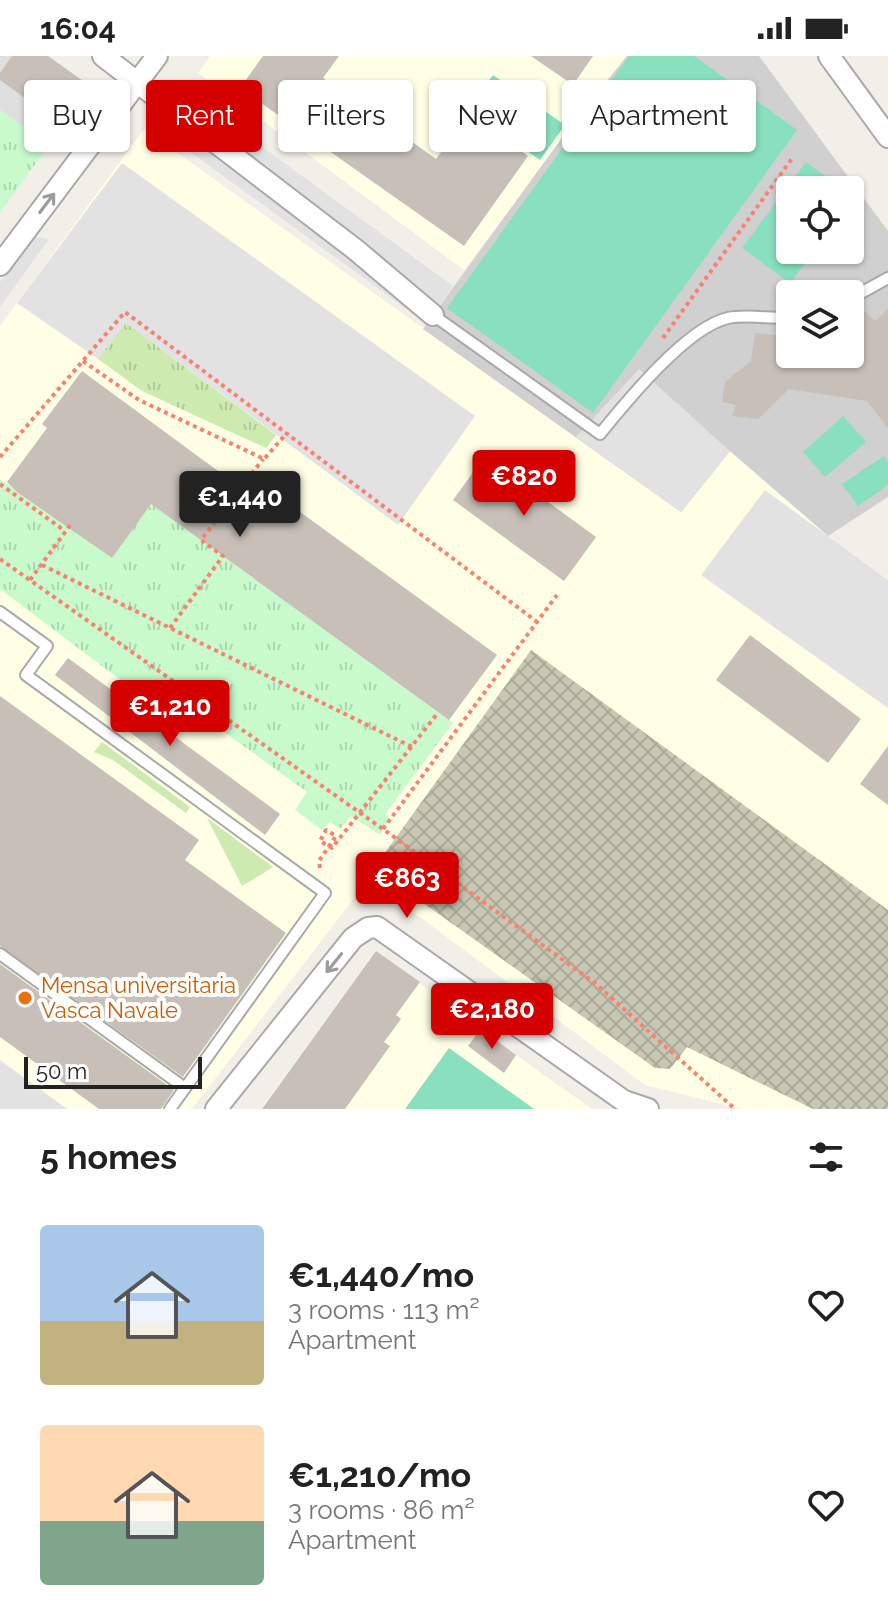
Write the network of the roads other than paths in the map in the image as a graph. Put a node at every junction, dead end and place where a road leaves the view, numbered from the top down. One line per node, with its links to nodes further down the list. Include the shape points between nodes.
1 (103, 56): 4 (street)
2 (157, 56): 4 (street)
3 (829, 56): 5 (street)
4 (138, 83): 6 (street, one-way to 4); 9 (street)
5 (888, 137)
6 (0, 265)
7 (888, 278): 8 (lane)
8 (864, 291)
9 (433, 315): 10 (lane, via 600,434 650,373 721,320)
10 (776, 317)
11 (0, 612): 13 (lane, via 47,646 26,675 325,893)
12 (0, 954): 13 (lane)
13 (185, 1088): 14 (lane)
14 (170, 1109)
15 (216, 1109): 16 (street, one-way to 15, via 624,1101 377,927 353,938)
16 (648, 1109)

